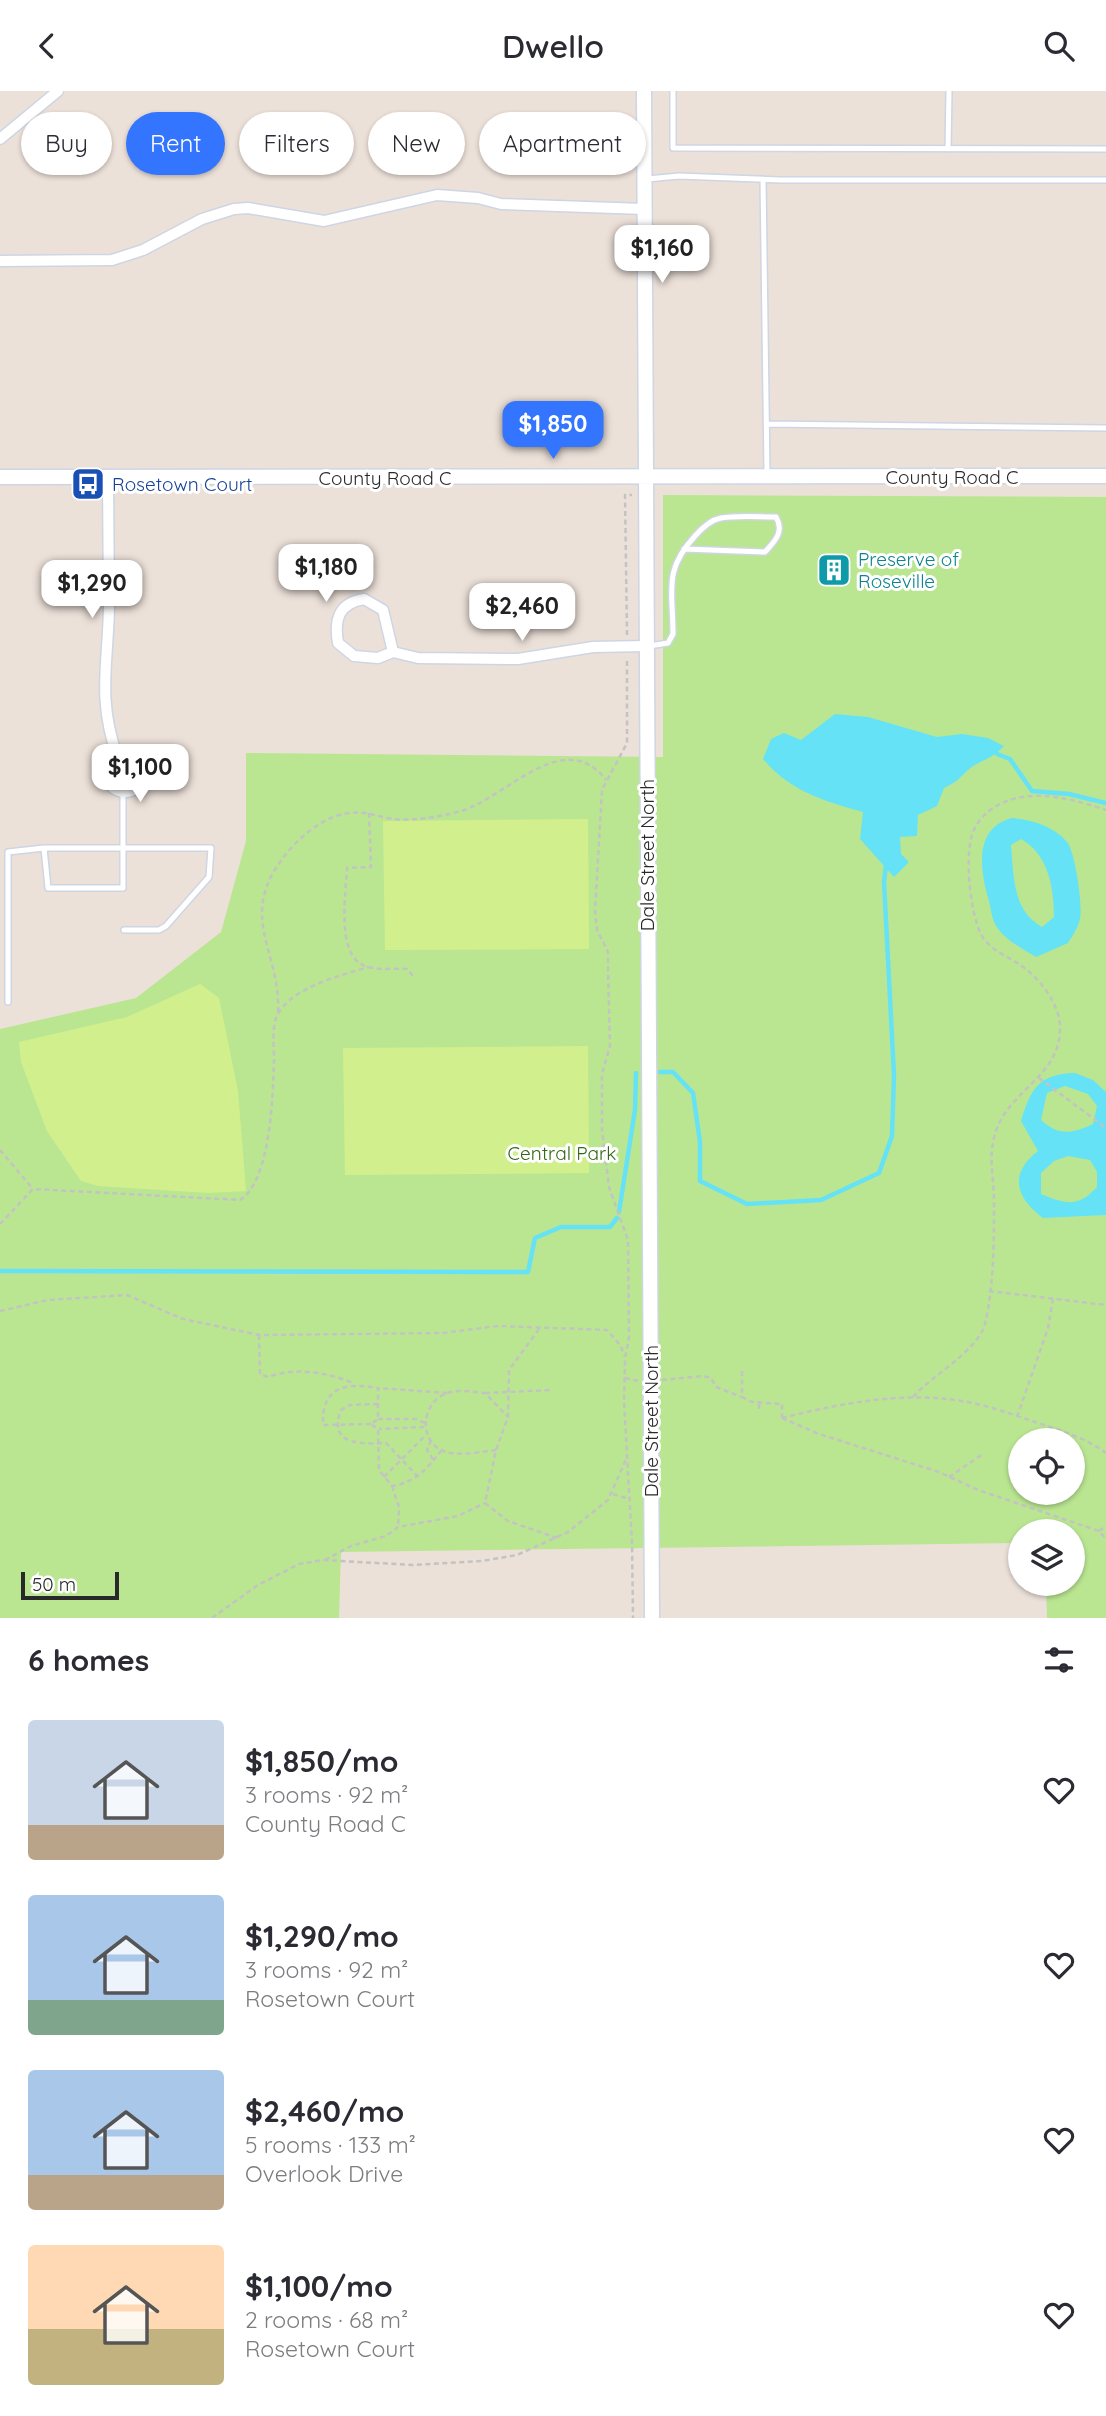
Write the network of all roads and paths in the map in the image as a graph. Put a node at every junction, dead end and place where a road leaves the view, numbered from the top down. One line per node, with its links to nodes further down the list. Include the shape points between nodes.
1 (58, 91): 5 (street)
2 (643, 91): 9 (main road, Dale Street North)
3 (673, 91): 6 (lane, via 673,148)
4 (949, 91): 6 (lane)
5 (0, 139)
6 (948, 149): 7 (lane)
7 (1106, 149)
8 (763, 179): 9 (lane, via 679,176); 10 (lane); 13 (lane)
9 (644, 180): 11 (main road, Dale Street North)
10 (1106, 180)
11 (644, 209): 12 (street, via 502,204 436,195 324,221 234,209 111,260); 18 (main road, Dale Street North)
12 (0, 261)
13 (766, 424): 14 (lane); 19 (lane)
14 (1106, 428)
15 (1106, 476): 19 (main road, County Road C)
16 (0, 477): 17 (main road, County Road C)
17 (108, 477): 18 (main road, County Road C); 24 (street, via 109,608 103,698)
18 (646, 478): 19 (main road, County Road C); 21 (main road, Dale Street North)
19 (767, 478)
20 (684, 549): 20 (lane, via 712,520 776,517 780,523 779,536 765,552); 21 (lane, via 673,566 673,634 668,643)
21 (646, 646): 22 (street, via 593,647 518,659 418,658); 96 (main road, Dale Street North)
22 (393, 652): 22 (street, via 383,610 364,599 343,607 336,629 345,651 378,658)
23 (627, 661): 25 (path, via 627,743)
24 (117, 756): 26 (street, via 106,774 112,786); 26 (street, via 133,755 143,767 142,782)
25 (606, 780): 28 (path, via 596,767 580,760 555,762 465,810 428,819); 47 (path, via 598,824 595,911 597,930 608,952 610,1047 602,1074 602,1130 609,1187 628,1240)
26 (123, 791): 29 (lane)
27 (1106, 810): 36 (path, via 1053,796 1014,799 988,812 971,839 971,885 981,935 1036,978 1058,1013 1060,1039)
28 (369, 813): 32 (path, via 371,867 347,868 345,909 345,939 351,956); 35 (path, via 349,813 324,822 299,840 265,890 260,912 277,980)
29 (124, 847): 30 (lane); 30 (lane, via 123,888 48,888); 31 (lane, via 209,846 212,871 166,926)
30 (44, 848): 34 (lane, via 8,852)
31 (124, 930)
32 (368, 967): 33 (path, via 407,969); 35 (path, via 292,997)
33 (414, 977)
34 (8, 1002)
35 (278, 1013): 39 (path, via 272,1107 251,1193 240,1200)
36 (1039, 1078): 37 (path); 41 (path, via 1022,1090 1002,1116 992,1145 994,1228)
37 (1106, 1128)
38 (0, 1150): 39 (path)
39 (33, 1189): 40 (path)
40 (0, 1224)
41 (989, 1291): 42 (path); 59 (path, via 987,1316 978,1340)
42 (1053, 1299): 43 (path); 63 (path, via 1048,1328)
43 (1106, 1305)
44 (0, 1311): 46 (path, via 47,1300 127,1295 183,1319)
45 (539, 1329): 46 (path); 47 (path, via 607,1330); 54 (path, via 509,1370)
46 (259, 1335): 52 (path, via 260,1374 331,1374)
47 (625, 1359): 49 (path)
48 (742, 1371): 58 (path)
49 (625, 1378): 50 (path); 78 (path)
50 (640, 1381)
51 (658, 1381): 58 (path, via 703,1376 711,1378 716,1387)
52 (353, 1383): 53 (path); 68 (path, via 326,1400 323,1425)
53 (378, 1388): 56 (path); 60 (path)
54 (507, 1390): 55 (path); 57 (path); 64 (path)
55 (552, 1390)
56 (447, 1393): 57 (path); 67 (path, via 427,1412)
57 (485, 1393): 64 (path)
58 (742, 1397): 61 (path)
59 (914, 1397): 63 (path, via 959,1401); 65 (path, via 827,1407)
60 (378, 1404): 66 (path); 68 (path, via 350,1405 341,1410)
61 (760, 1404): 62 (path); 65 (path, via 782,1405)
62 (760, 1411)
63 (1017, 1416): 76 (path, via 1068,1433)
64 (508, 1417): 75 (path)
65 (782, 1418): 81 (path)
66 (378, 1419): 67 (path); 69 (path)
67 (425, 1423): 70 (path, via 423,1427); 71 (path)
68 (338, 1424): 69 (path); 73 (path, via 343,1438 353,1443)
69 (371, 1424): 70 (path)
70 (378, 1429): 73 (path)
71 (427, 1433): 72 (path); 79 (path)
72 (431, 1440): 74 (path); 80 (path, via 427,1450)
73 (378, 1443): 79 (path, via 386,1443); 82 (path, via 379,1470)
74 (442, 1450): 75 (path, via 460,1454); 80 (path)
75 (496, 1450): 87 (path)
76 (1106, 1453)
77 (983, 1454): 81 (path)
78 (627, 1455): 85 (path); 86 (path)
79 (402, 1459): 82 (path); 83 (path)
80 (434, 1461): 83 (path)
81 (949, 1477): 90 (path)
82 (384, 1478): 84 (path)
83 (419, 1478): 84 (path)
84 (392, 1486): 89 (path, via 399,1507)
85 (613, 1494): 86 (path); 91 (path)
86 (630, 1500): 95 (path)
87 (485, 1503): 89 (path, via 457,1515); 91 (path, via 508,1521)
88 (1106, 1526): 90 (path)
89 (398, 1527): 93 (path)
90 (1099, 1531): 92 (path)
91 (557, 1538): 93 (path, via 517,1555 482,1561 413,1565)
92 (1106, 1539)
93 (323, 1560): 94 (path, via 299,1565 258,1585)
94 (212, 1618)
95 (633, 1618)
96 (652, 1618)

